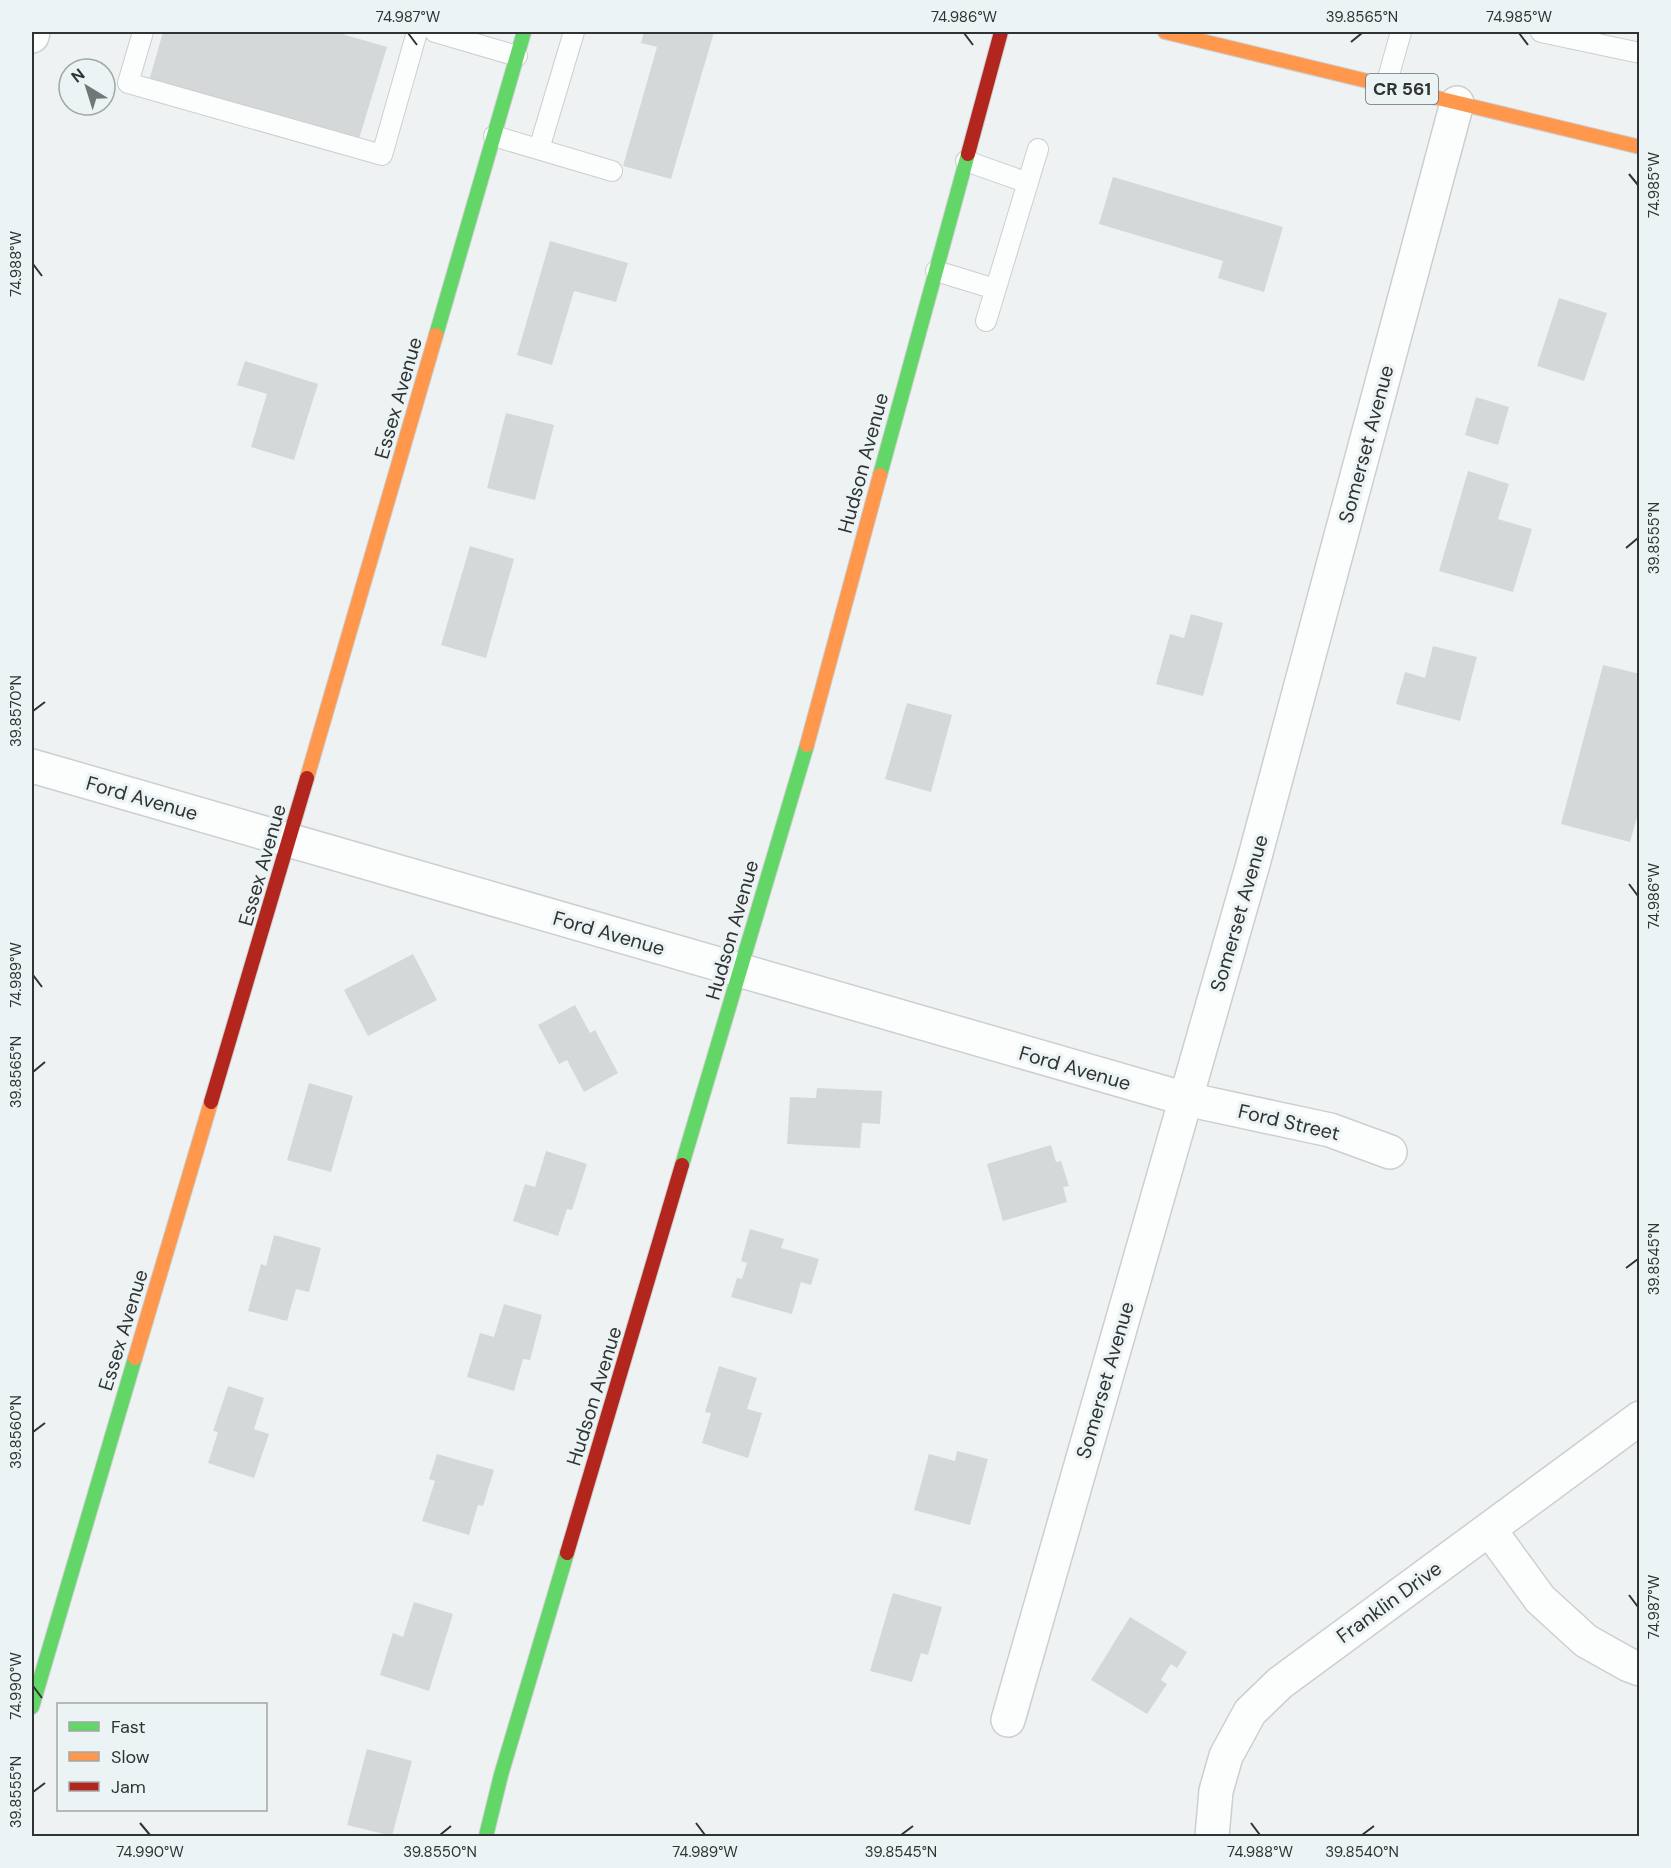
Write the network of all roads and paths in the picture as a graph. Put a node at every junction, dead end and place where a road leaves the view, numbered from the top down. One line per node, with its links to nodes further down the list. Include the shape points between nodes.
1 (33, 32): 11 (street)
2 (143, 32): 3 (lane, via 128,84 382,155)
3 (417, 32)
4 (435, 32): 13 (lane)
5 (524, 32): 13 (street, Essex Avenue)
6 (574, 32): 18 (lane)
7 (1001, 32): 20 (street, Hudson Avenue)
8 (1165, 32): 14 (street, CR 561)
9 (1401, 32): 14 (lane)
10 (1542, 32): 12 (lane)
11 (32, 36)
12 (1640, 52)
13 (517, 56): 16 (street, Essex Avenue)
14 (1386, 85): 15 (street, CR 561)
15 (1458, 103): 17 (street, CR 561); 29 (street, Somerset Avenue)
16 (494, 136): 18 (lane); 27 (street, Essex Avenue)
17 (1640, 147)
18 (539, 149): 21 (lane)
19 (1038, 149): 22 (lane)
20 (966, 161): 22 (lane); 23 (street, Hudson Avenue)
21 (612, 171)
22 (1028, 183): 24 (lane)
23 (936, 271): 24 (lane); 28 (street, Hudson Avenue, via 805,751)
24 (995, 289): 25 (lane)
25 (986, 321)
26 (32, 766): 27 (street, Ford Avenue)
27 (290, 840): 28 (street, Ford Avenue); 34 (street, Essex Avenue)
28 (740, 971): 29 (street, Ford Avenue); 36 (street, Hudson Avenue)
29 (1186, 1099): 30 (street, Ford Street, via 1330,1130); 35 (street, Somerset Avenue)
30 (1390, 1152)
31 (1640, 1418): 32 (street, Franklin Drive)
32 (1489, 1528): 33 (street, via 1540,1599 1586,1641); 37 (street, Franklin Drive, via 1280,1683 1250,1712 1226,1756 1216,1791)
33 (1640, 1669)
34 (32, 1707)
35 (1008, 1720)
36 (486, 1836)
37 (1212, 1836)

